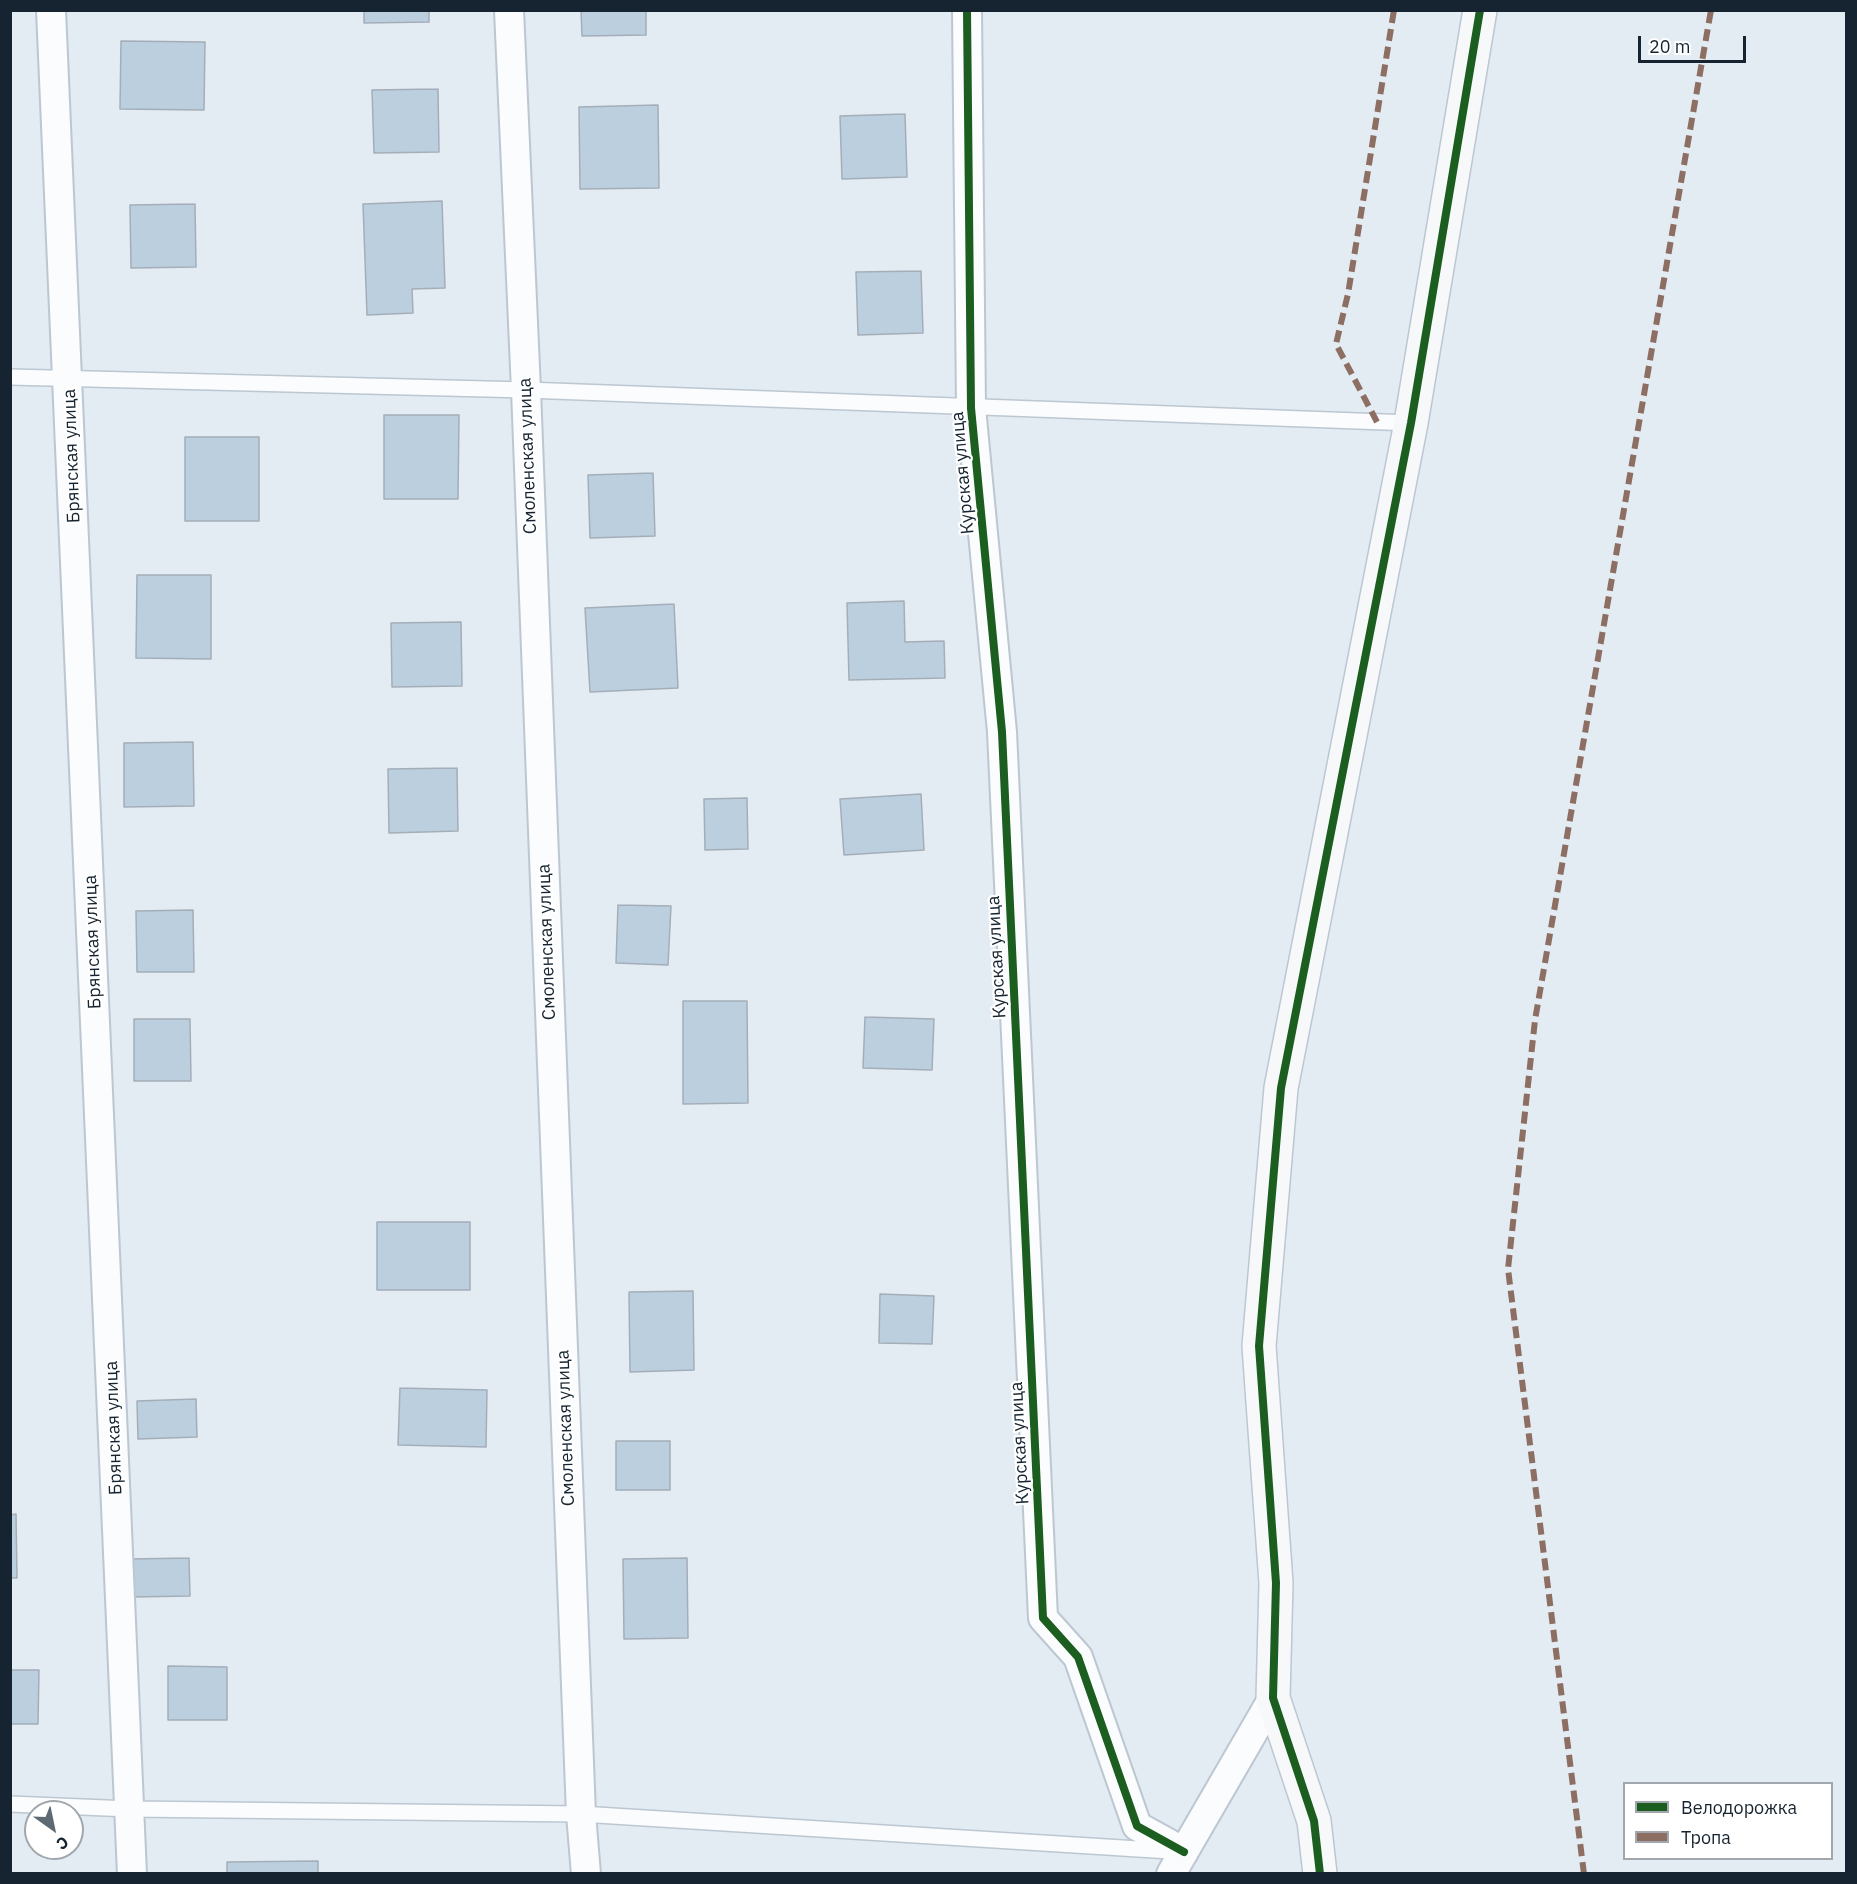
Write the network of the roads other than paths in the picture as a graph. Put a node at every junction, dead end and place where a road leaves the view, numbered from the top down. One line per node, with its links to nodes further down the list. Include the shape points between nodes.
1 (51, 10): 6 (street, Брянская улица)
2 (509, 10): 7 (street, Смоленская улица)
3 (968, 10): 8 (street, Курская улица)
4 (1480, 10): 9 (street)
5 (10, 377): 6 (lane)
6 (68, 379): 7 (lane); 12 (street, Брянская улица)
7 (526, 390): 8 (lane); 13 (street, Смоленская улица)
8 (971, 408): 9 (lane); 14 (street, Курская улица, via 1002,732 1043,1618 1078,1657 1137,1826)
9 (1412, 423): 10 (street, via 1281,1088 1259,1346 1276,1583)
10 (1273, 1698): 14 (street); 17 (street, via 1314,1821)
11 (10, 1804): 12 (lane)
12 (130, 1809): 13 (lane); 15 (street, Брянская улица)
13 (581, 1814): 14 (lane); 16 (street, Смоленская улица)
14 (1178, 1863)
15 (132, 1874)
16 (586, 1874)
17 (1320, 1874)

